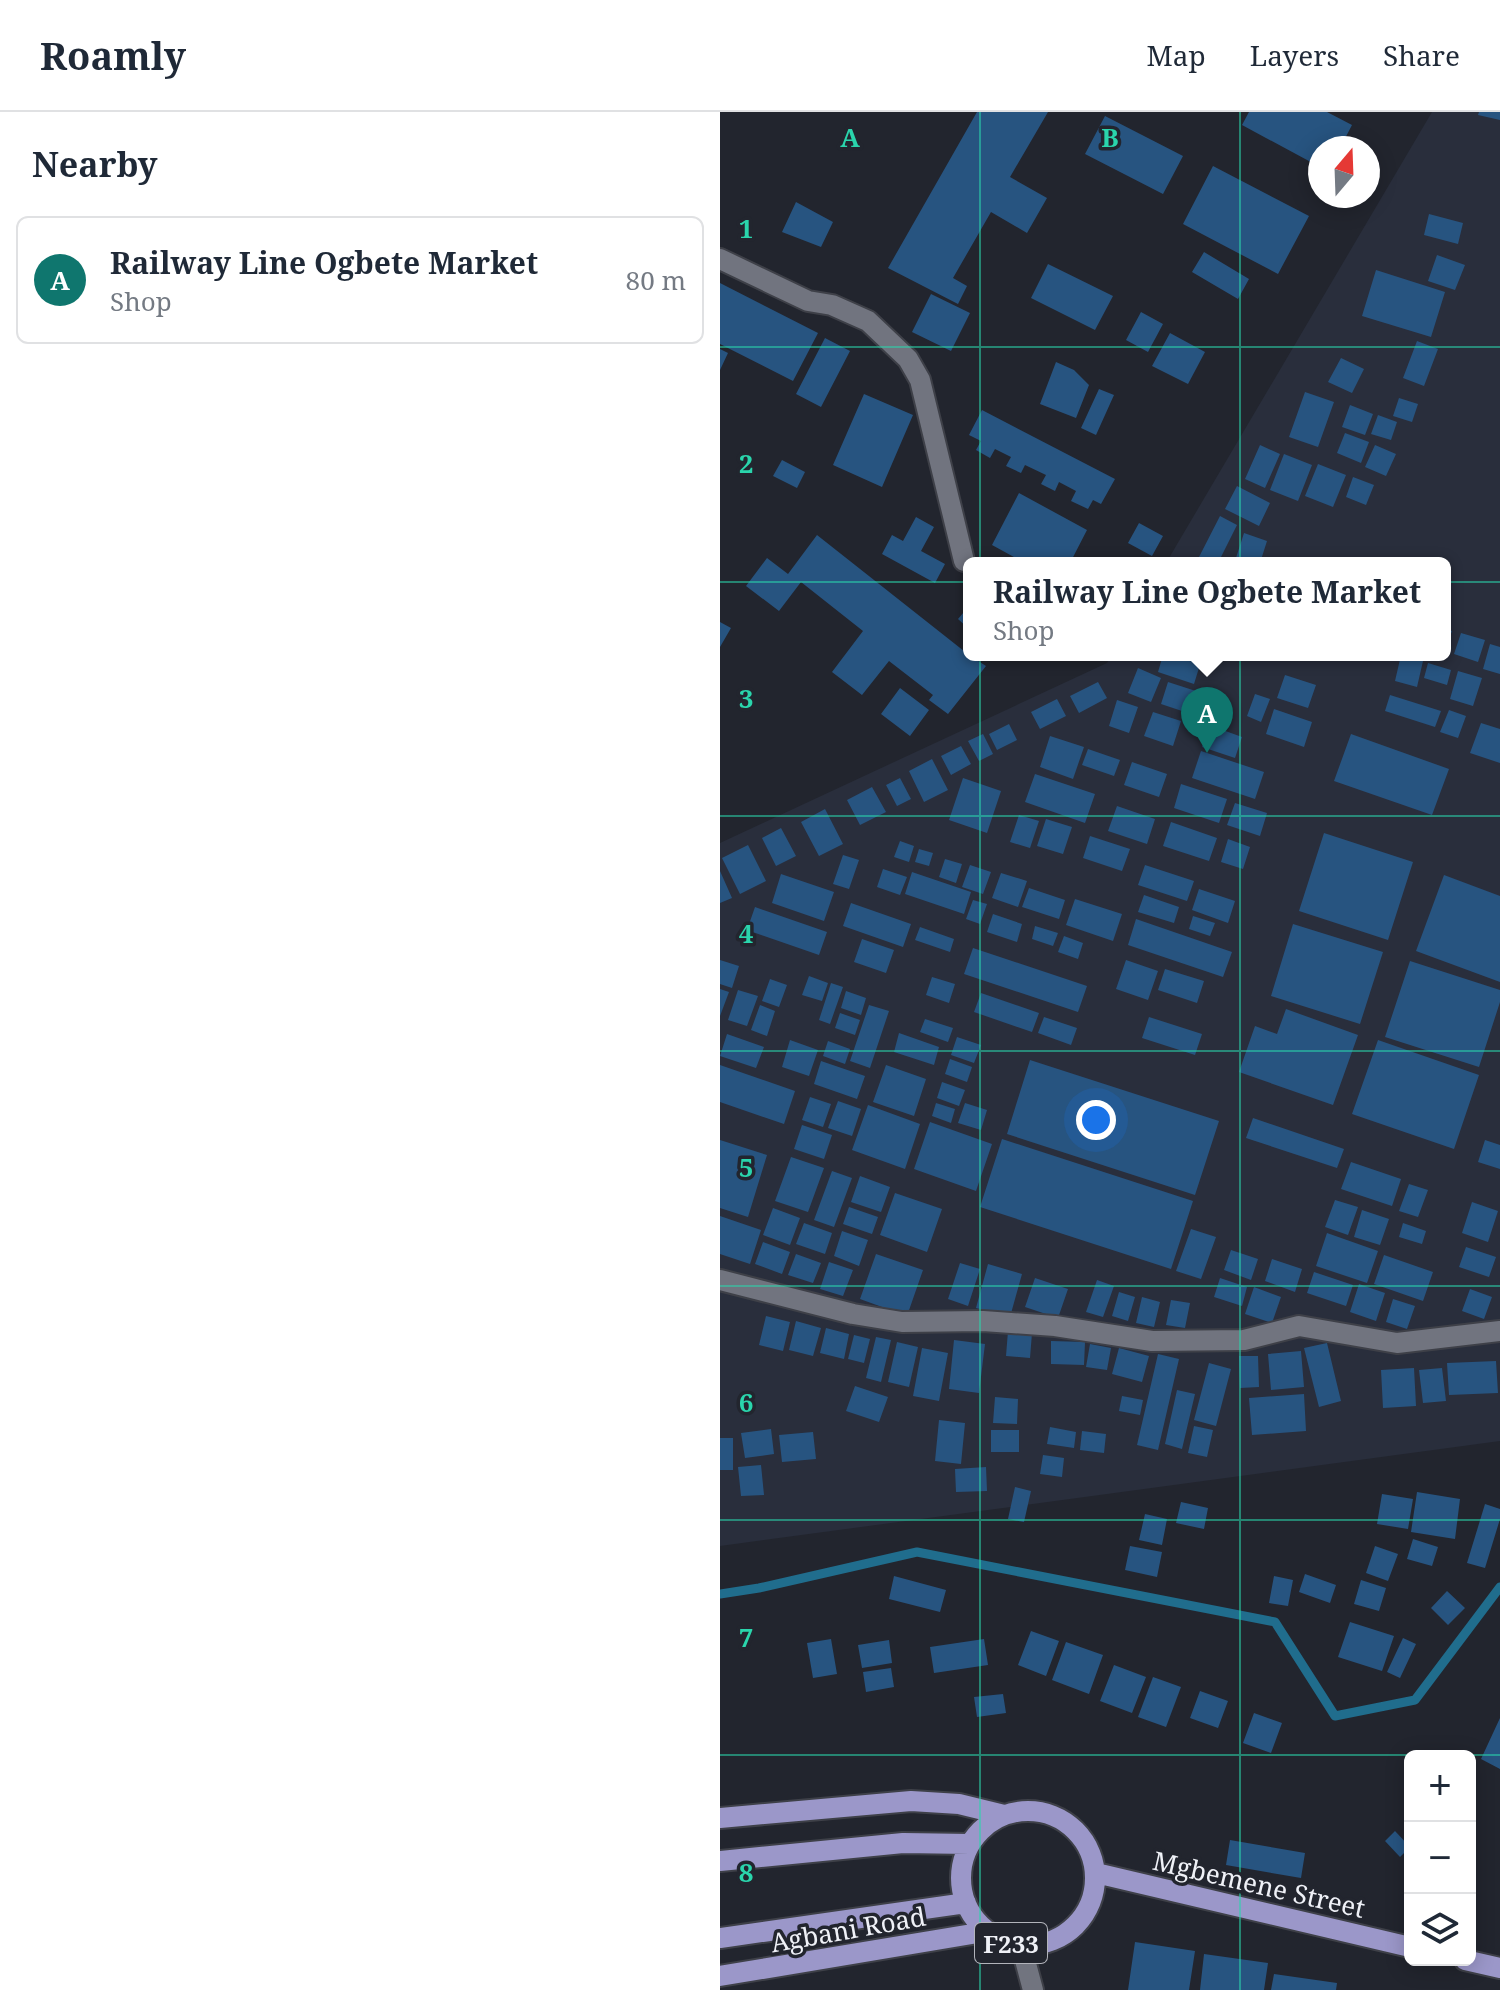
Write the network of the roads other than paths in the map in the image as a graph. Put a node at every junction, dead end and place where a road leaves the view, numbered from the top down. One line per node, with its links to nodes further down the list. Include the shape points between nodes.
1 (720, 259): 2 (street, via 808,301 868,321 908,359 920,380)
2 (963, 557)
3 (720, 1280): 4 (street, via 902,1322 1055,1326 1152,1341 1244,1340 1299,1326 1397,1343)
4 (1500, 1331)
5 (1004, 1815): 6 (main road, via 959,1804 911,1801); 7 (main road); 9 (main road, via 1034,1811 1064,1821 1086,1843)
6 (720, 1818)
7 (970, 1844): 8 (main road, via 903,1843); 10 (main road, F233, via 961,1867)
8 (720, 1861)
9 (1096, 1873): 13 (main road, F233, via 1088,1911 1071,1931 1047,1943); 14 (main road, Mgbemene Street)
10 (966, 1903): 11 (main road, F233); 12 (main road, Agbani Road / F233)
11 (984, 1932): 13 (main road, F233); 17 (main road, Agbani Road / F233)
12 (720, 1938)
13 (1021, 1945): 18 (street)
14 (1404, 1946)
15 (1476, 1963): 16 (main road)
16 (1500, 1968)
17 (720, 1976)
18 (1033, 1990)

